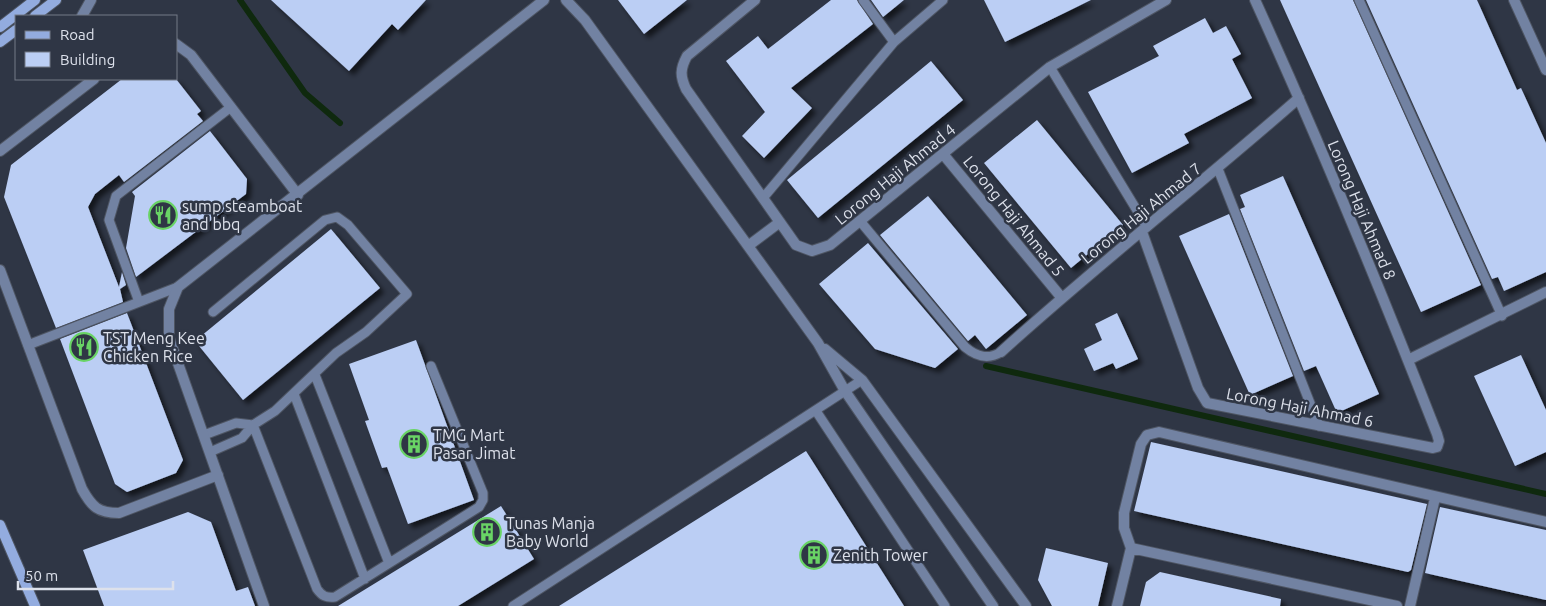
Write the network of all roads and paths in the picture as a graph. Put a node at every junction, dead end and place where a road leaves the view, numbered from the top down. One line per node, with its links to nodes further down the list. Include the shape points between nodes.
1 (35, 0): 14 (street)
2 (56, 0): 15 (street)
3 (91, 0): 16 (street)
4 (544, 0): 30 (street)
5 (566, 0): 35 (street, via 585,20)
6 (755, 0): 31 (street, Lorong Haji Ahmad 4, via 687,56 680,67 686,89)
7 (863, 0): 20 (lane)
8 (943, 0): 20 (lane)
9 (1166, 0): 22 (street, Lorong Haji Ahmad 4)
10 (1255, 0): 25 (street, Lorong Haji Ahmad 8)
11 (1359, 0): 42 (lane)
12 (1514, 0): 23 (street)
13 (15, 15): 17 (street)
14 (16, 15)
15 (35, 15)
16 (83, 15)
17 (0, 27)
18 (15, 31): 19 (street)
19 (0, 42)
20 (894, 42): 31 (lane)
21 (178, 46): 26 (street, via 191,56)
22 (1050, 67): 28 (street, Lorong Haji Ahmad 4); 34 (lane)
23 (1546, 70)
24 (93, 80): 27 (street)
25 (1299, 98): 29 (street, Lorong Haji Ahmad 7); 46 (street, Lorong Haji Ahmad 8)
26 (231, 107): 30 (street); 40 (lane, via 116,196 110,220)
27 (0, 152)
28 (943, 154): 32 (street, Lorong Haji Ahmad 4); 39 (street, Lorong Haji Ahmad 5)
29 (1218, 169): 34 (street, Lorong Haji Ahmad 7); 55 (lane)
30 (298, 195): 37 (street)
31 (763, 198): 33 (street, Lorong Haji Ahmad 4)
32 (860, 221): 33 (street, Lorong Haji Ahmad 4, via 830,246 812,251 796,245); 45 (lane, via 965,347 979,356 994,356)
33 (780, 222): 35 (street)
34 (1144, 230): 39 (street, Lorong Haji Ahmad 7); 55 (street, Lorong Haji Ahmad 6, via 1204,399 1212,405)
35 (748, 246): 43 (street)
36 (0, 270): 44 (street)
37 (178, 287): 40 (lane); 57 (street, via 169,309 169,338)
38 (1546, 292): 42 (street)
39 (1061, 297): 45 (street, Lorong Haji Ahmad 7)
40 (139, 302): 44 (lane)
41 (213, 312): 48 (lane, via 325,220 337,217 348,225 407,294)
42 (1502, 316): 46 (street)
43 (818, 343): 49 (street); 50 (street)
44 (28, 345): 60 (street, via 82,489 96,508 104,513 119,513)
45 (1001, 352)
46 (1408, 360): 56 (street, Lorong Haji Ahmad 8)
47 (431, 366): 65 (lane, via 483,493 483,500 479,507)
48 (315, 374): 51 (lane); 65 (lane)
49 (862, 380): 50 (lane); 72 (street)
50 (846, 391): 52 (lane); 71 (street)
51 (294, 394): 54 (lane); 66 (lane)
52 (816, 411): 69 (lane); 70 (lane)
53 (236, 423): 54 (lane); 57 (lane); 58 (lane)
54 (254, 425): 58 (lane); 66 (lane, via 317,589 322,595 335,597)
55 (1319, 426): 56 (street, Lorong Haji Ahmad 6, via 1432,448 1439,444)
56 (1437, 434)
57 (204, 435): 59 (street)
58 (242, 438): 59 (lane)
59 (210, 452): 60 (street)
60 (218, 475): 68 (street)
61 (1435, 498): 62 (street); 64 (street, via 1159,432 1147,435 1141,444 1124,513 1124,528); 75 (street)
62 (1546, 522)
63 (0, 525): 67 (street)
64 (1131, 548): 73 (street); 74 (street)
65 (389, 563): 66 (lane)
66 (364, 579)
67 (36, 606)
68 (264, 606)
69 (513, 606)
70 (945, 606)
71 (993, 606)
72 (1026, 606)
73 (1118, 606)
74 (1397, 606)
75 (1410, 606)

